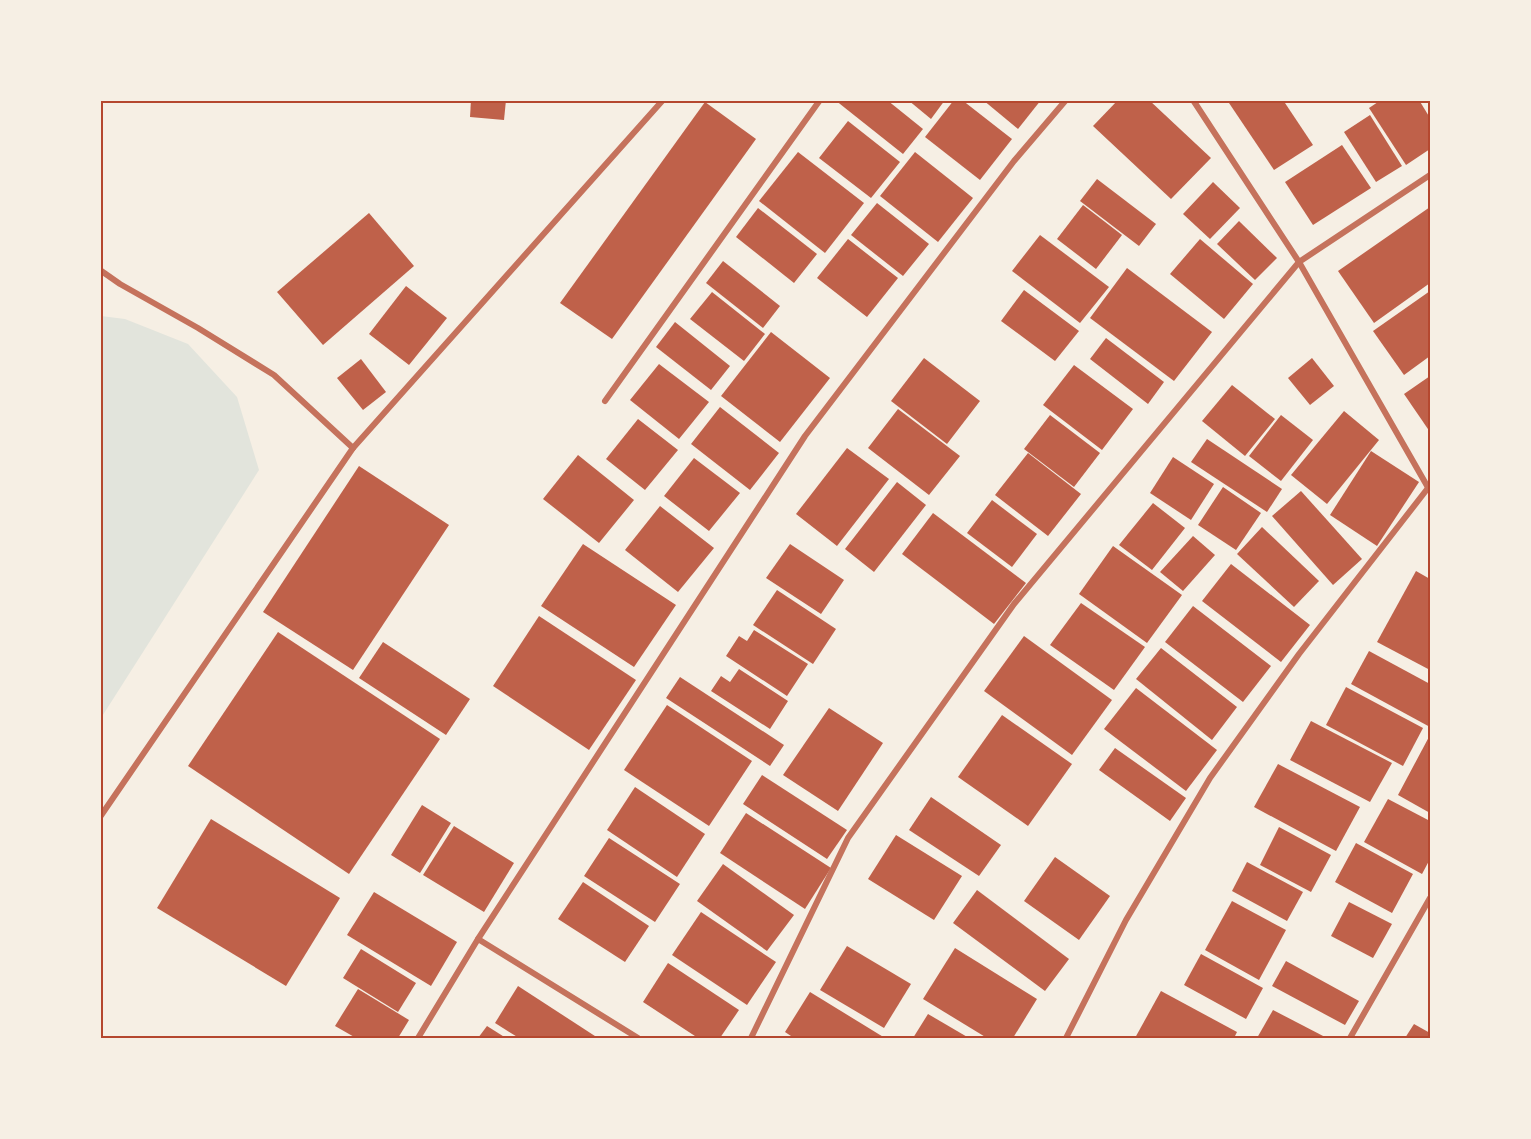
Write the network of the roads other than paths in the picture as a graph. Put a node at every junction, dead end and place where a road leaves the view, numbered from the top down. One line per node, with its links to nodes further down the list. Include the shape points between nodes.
1 (663, 100): 9 (street)
2 (820, 100): 8 (street)
3 (1066, 100): 13 (street, via 1014,161 805,436)
4 (1193, 100): 6 (street)
5 (1431, 175): 6 (street)
6 (1299, 262): 10 (street); 16 (street, via 1014,604 848,838)
7 (100, 270): 9 (street, via 274,375)
8 (605, 400)
9 (353, 448): 11 (street)
10 (1430, 490): 17 (street, via 1299,654 1210,778 1126,920)
11 (100, 817)
12 (1431, 898): 18 (street)
13 (478, 939): 14 (street); 15 (street)
14 (418, 1038)
15 (638, 1038)
16 (751, 1038)
17 (1066, 1038)
18 (1350, 1038)

